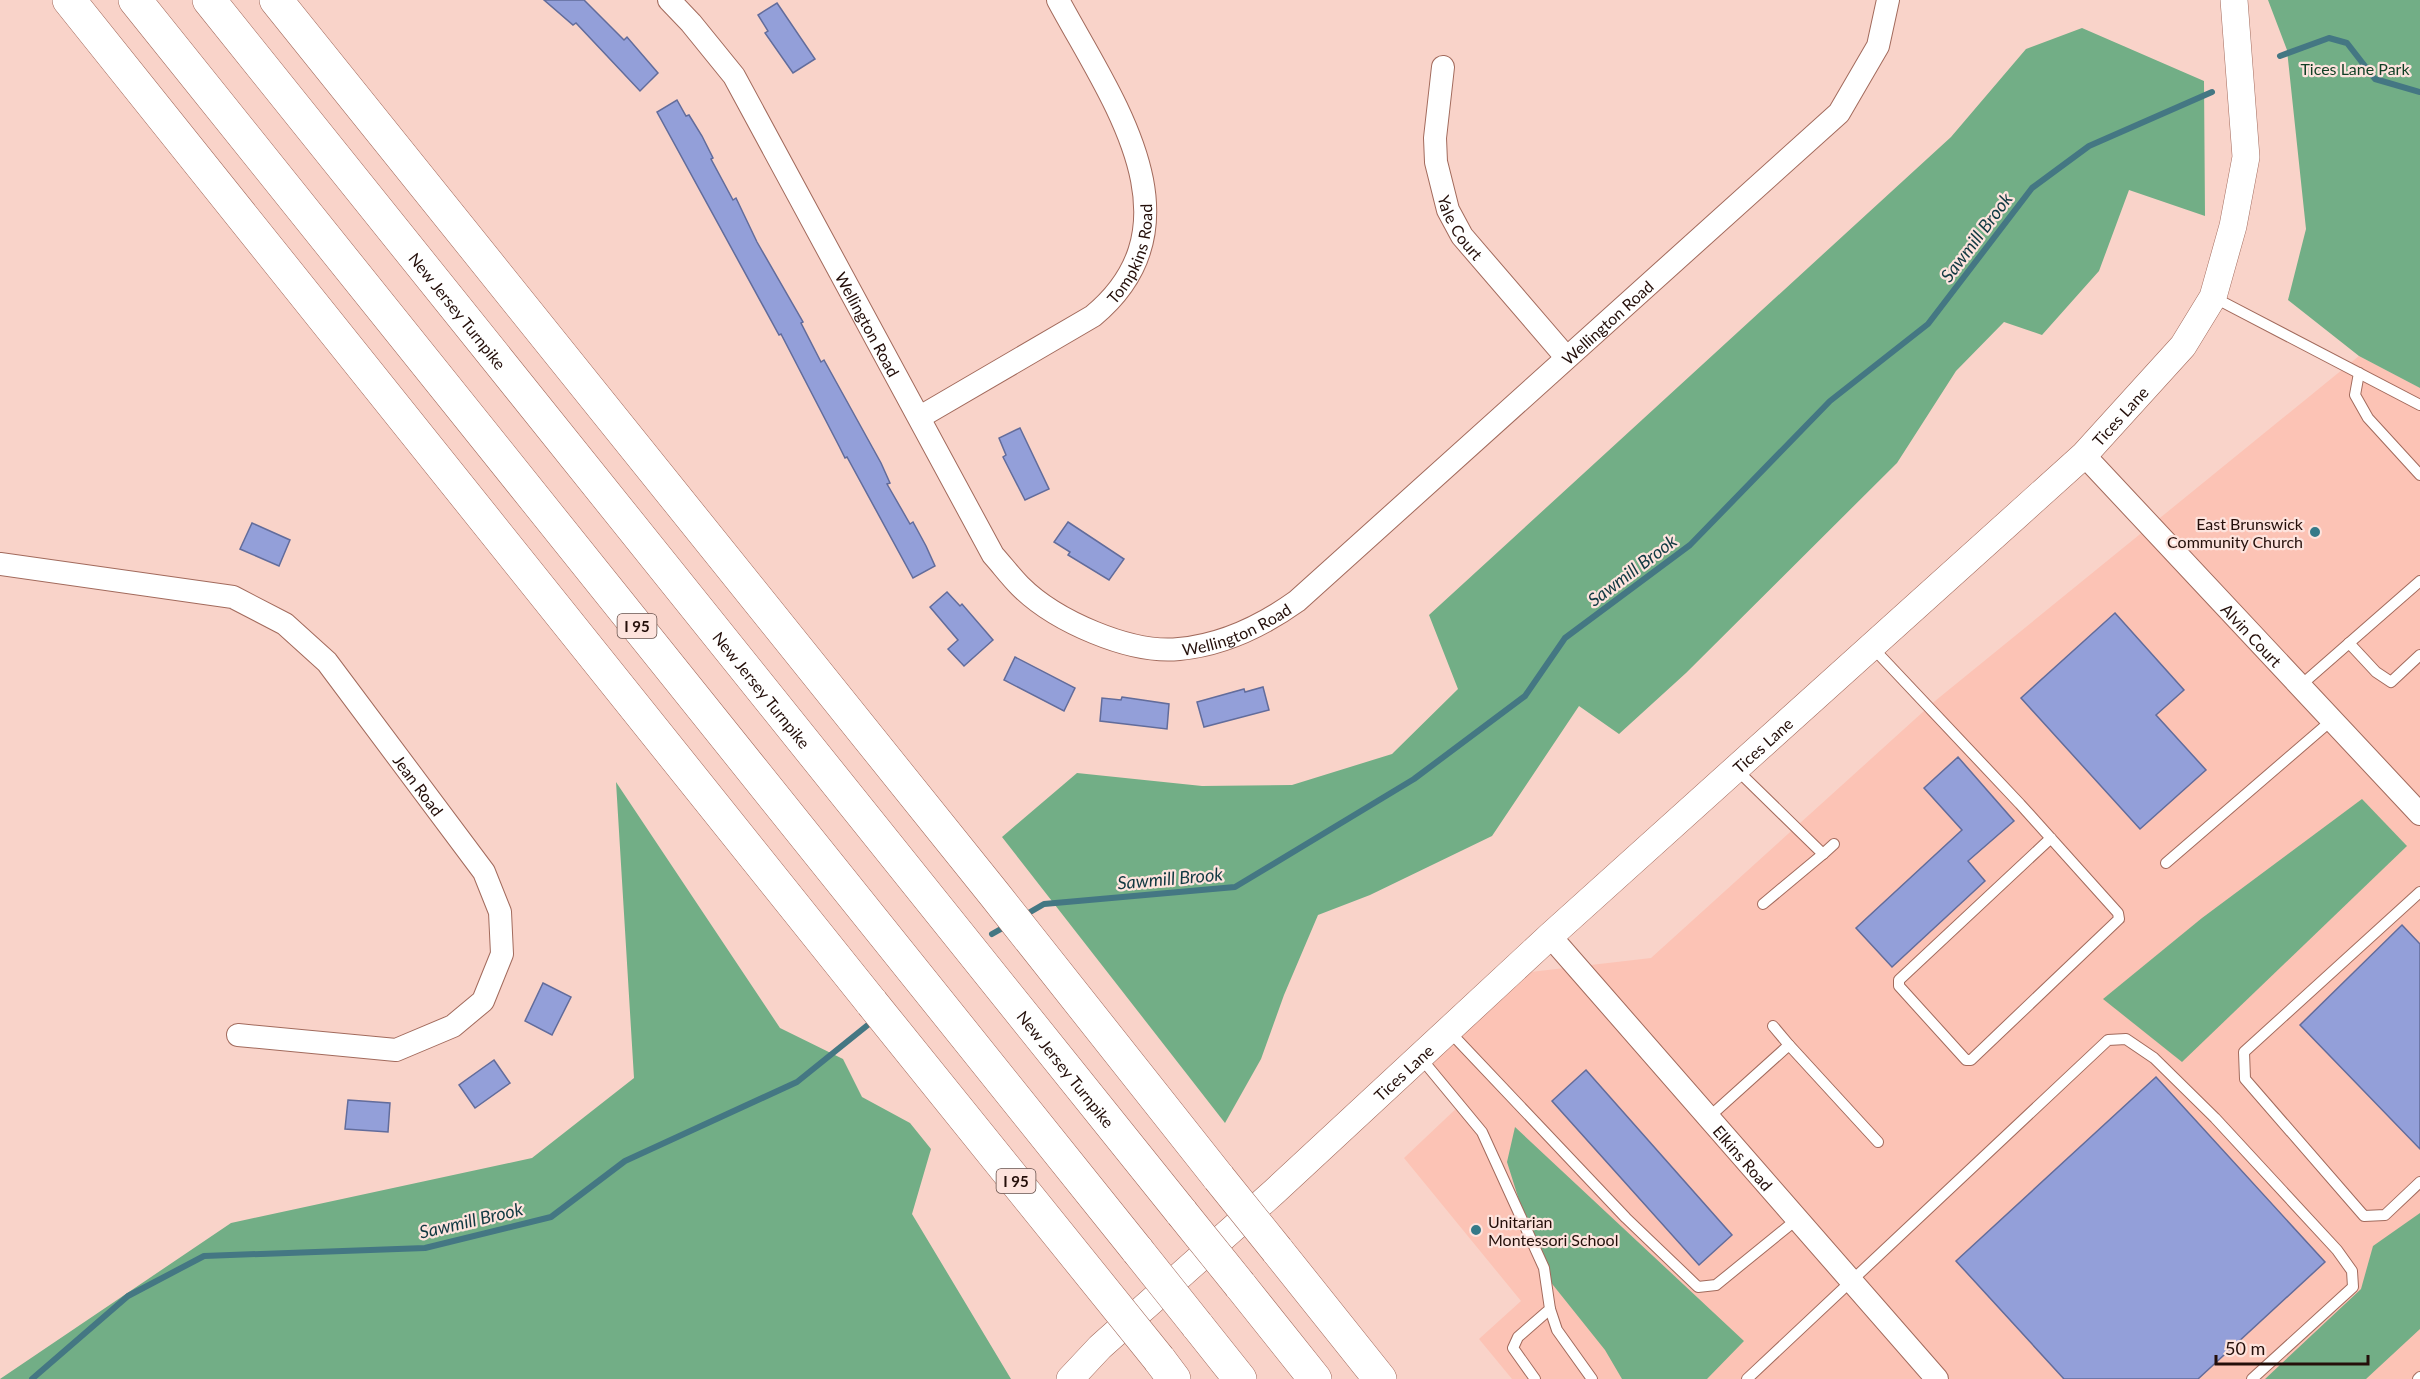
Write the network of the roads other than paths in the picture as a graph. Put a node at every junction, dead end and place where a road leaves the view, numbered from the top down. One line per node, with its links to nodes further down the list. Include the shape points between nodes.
1 (69, 0): 44 (highway, I 95, bridge)
2 (135, 0): 46 (highway, I 95, bridge)
3 (209, 0): 47 (highway, New Jersey Turnpike, bridge)
4 (276, 0): 48 (highway, bridge)
5 (669, 0): 14 (street, Wellington Road, via 734,76)
6 (1058, 0): 14 (street, Tompkins Road, via 1132,139 1147,201 1140,247 1130,273 1111,301 1093,316)
7 (1888, 0): 11 (street, Wellington Road, via 1878,46 1839,113)
8 (2234, 0): 10 (street, Tices Lane, via 2246,157 2233,226)
9 (1443, 67): 11 (street, Yale Court, via 1435,138 1436,162 1448,210 1462,236)
10 (2212, 297): 12 (lane); 15 (street, Tices Lane, via 2183,346)
11 (1566, 357): 14 (street, Wellington Road, via 1298,601 1241,634 1178,650 1096,635 1022,588 993,555)
12 (2360, 373): 13 (lane); 16 (lane, via 2355,396 2368,418)
13 (2420, 405)
14 (920, 417)
15 (2084, 455): 20 (street, Tices Lane); 22 (street, Alvin Court)
16 (2420, 475)
17 (0, 564): 35 (street, Jean Road, via 233,597 285,624 327,662 484,872 500,912 502,954 483,1001 453,1026 396,1050)
18 (2420, 581): 19 (lane)
19 (2349, 643): 21 (lane, via 2391,682); 22 (lane)
20 (1871, 647): 24 (street, Tices Lane); 26 (lane)
21 (2420, 655)
22 (2300, 686): 23 (street, Alvin Court)
23 (2332, 720): 25 (street, Alvin Court); 29 (lane)
24 (1737, 770): 28 (lane); 32 (street, Tices Lane)
25 (2420, 814)
26 (2051, 838): 26 (lane, via 2118,912 2120,919 1971,1060 1966,1060 1899,986 1899,980)
27 (1834, 844): 28 (lane)
28 (1823, 854): 31 (lane)
29 (2166, 862)
30 (2420, 892): 40 (lane, via 2244,1052 2245,1079 2364,1216 2385,1215)
31 (1763, 904)
32 (1550, 936): 34 (street, Tices Lane); 38 (street, Elkins Road)
33 (1773, 1026): 36 (lane)
34 (1448, 1030): 37 (street, Tices Lane); 41 (lane, via 1626,1218 1698,1287 1716,1285)
35 (238, 1035)
36 (1790, 1045): 38 (lane); 39 (lane)
37 (1420, 1057): 43 (lane, via 1482,1132 1544,1268); 45 (street, Tices Lane, via 1100,1347)
38 (1708, 1118): 41 (street, Elkins Road)
39 (1878, 1142)
40 (2420, 1182)
41 (1796, 1220): 42 (street, Elkins Road)
42 (1852, 1282): 51 (lane); 52 (street, Elkins Road); 53 (lane, via 2108,1040 2126,1039 2154,1058 2215,1118 2352,1271 2353,1287)
43 (1550, 1309): 49 (lane, via 1518,1338 1513,1348); 50 (lane, via 1557,1330)
44 (1166, 1369)
45 (1070, 1379)
46 (1240, 1379)
47 (1315, 1379)
48 (1380, 1379)
49 (1535, 1379)
50 (1592, 1379)
51 (1747, 1379)
52 (1937, 1379)
53 (2252, 1379)

